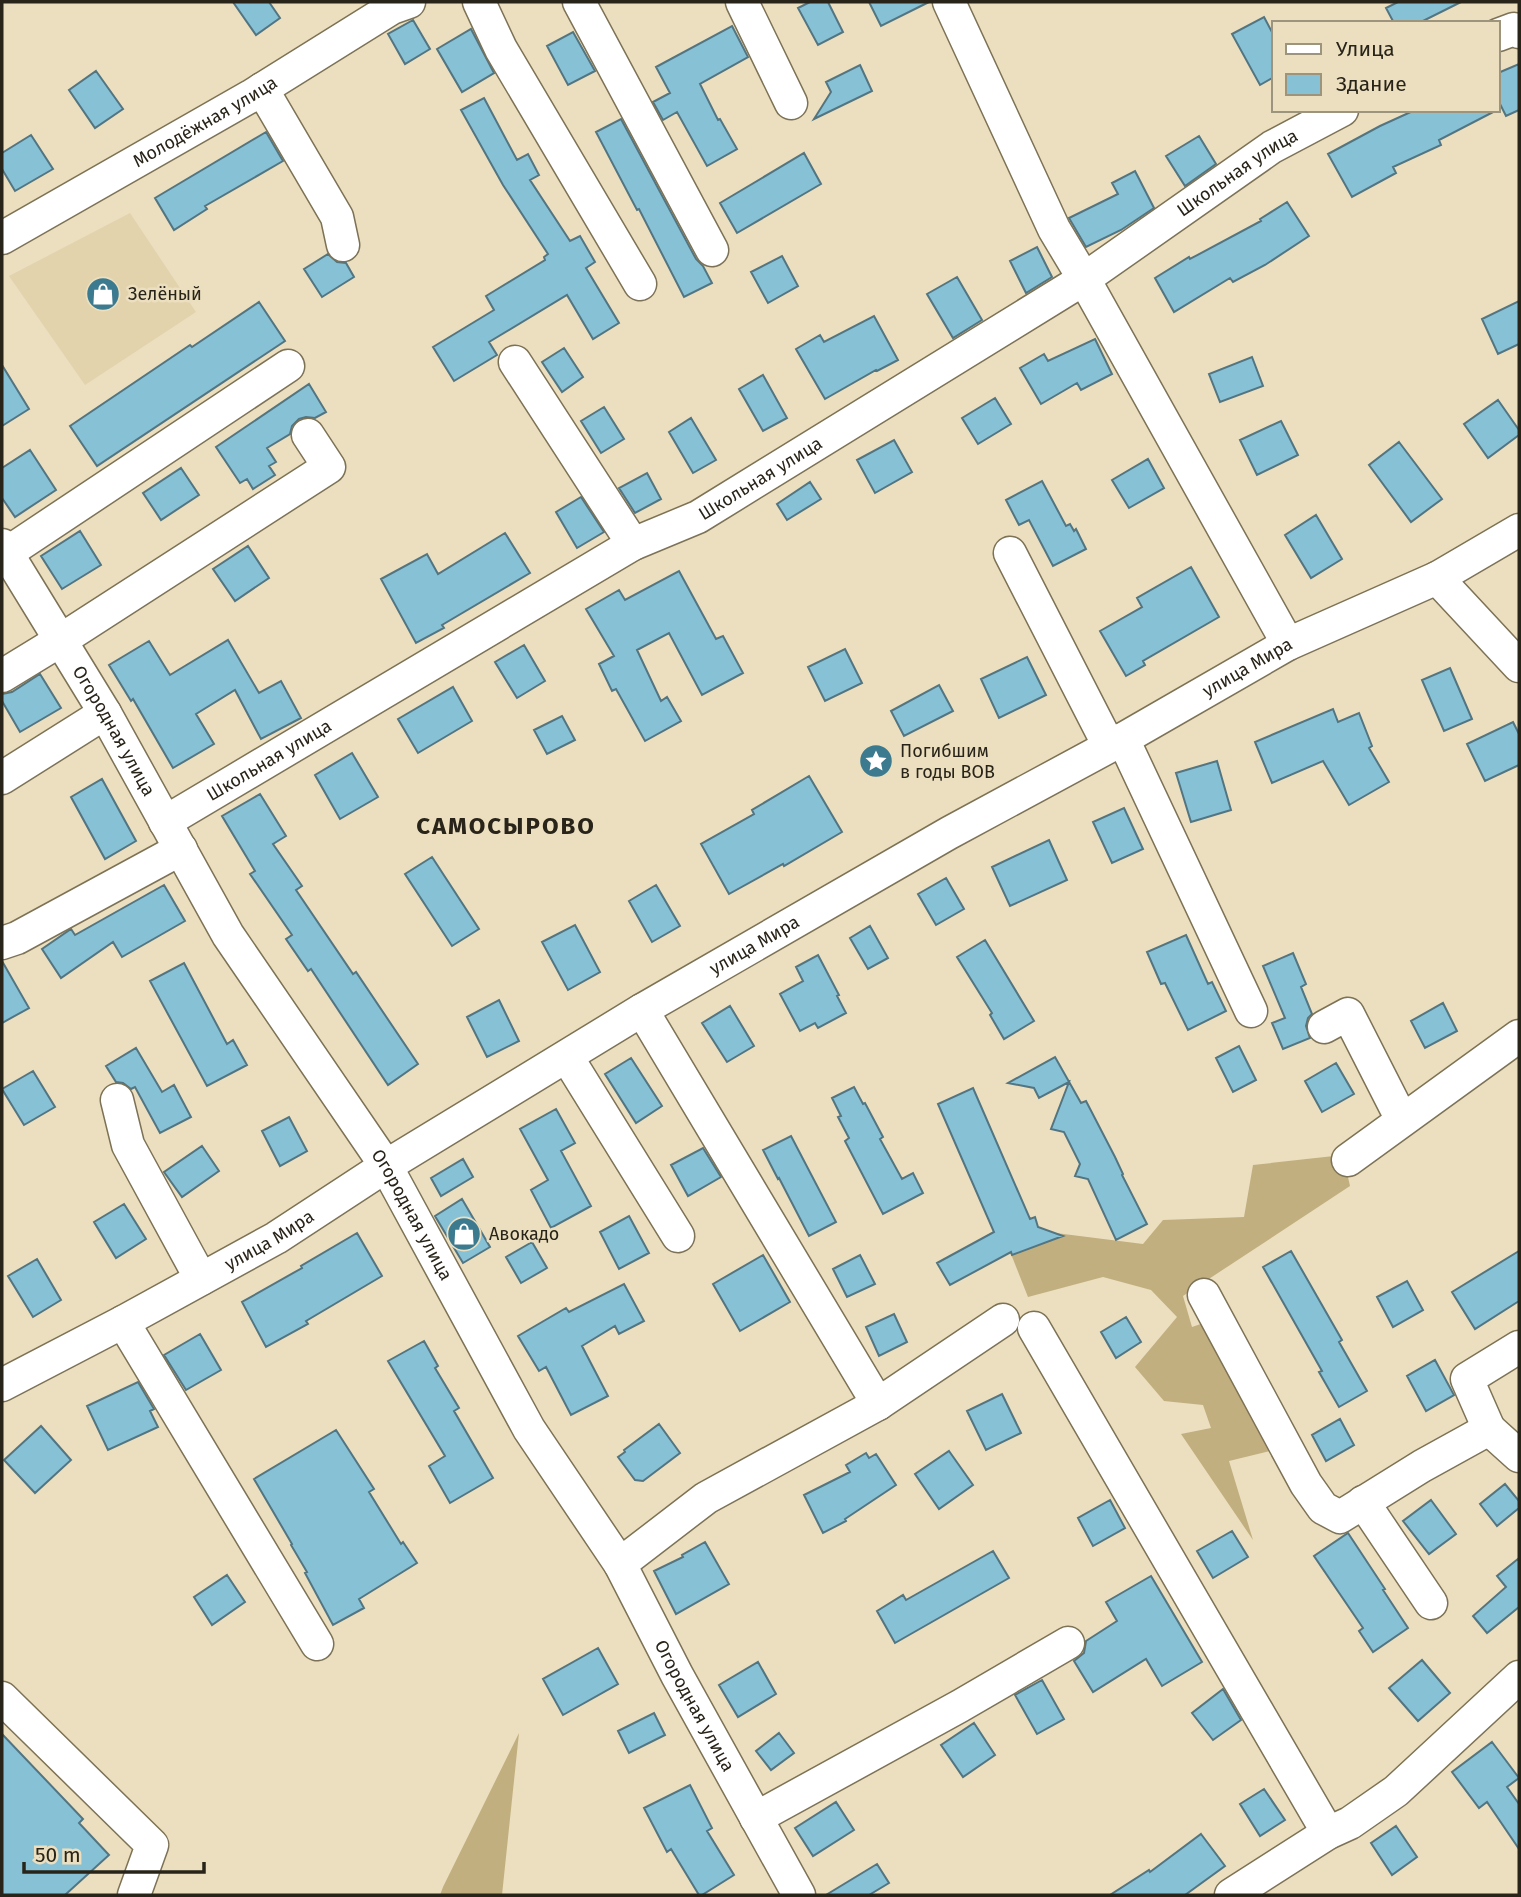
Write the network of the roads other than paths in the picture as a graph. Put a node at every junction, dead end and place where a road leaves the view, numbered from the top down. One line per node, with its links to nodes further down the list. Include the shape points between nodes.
1 (409, 2): 8 (street, Молодёжная улица)
2 (479, 2): 11 (street)
3 (579, 2): 14 (street)
4 (742, 2): 9 (street)
5 (949, 2): 16 (street, via 1054,229)
6 (1519, 32): 7 (street, via 1514,29)
7 (1500, 34)
8 (262, 89): 12 (street, Молодёжная улица); 13 (street, via 337,217)
9 (791, 103)
10 (1338, 112): 16 (street, Школьная улица, via 1272,147)
11 (554, 139): 15 (street, via 552,157); 17 (street)
12 (2, 238)
13 (343, 246)
14 (712, 250)
15 (612, 268)
16 (1084, 279): 22 (street, Школьная улица, via 698,517); 27 (street)
17 (640, 284)
18 (515, 362): 22 (street)
19 (288, 366): 23 (street)
20 (308, 435): 28 (street, via 329,467)
21 (1519, 530): 26 (street, улица Мира)
22 (633, 544): 34 (street, Школьная улица)
23 (4, 549): 28 (street, Огородная улица)
24 (1010, 553): 32 (street)
25 (208, 567): 28 (street, via 181,577)
26 (1437, 578): 27 (street, улица Мира); 29 (street)
27 (1288, 644): 32 (street, улица Мира)
28 (65, 647): 30 (street); 31 (street, Огородная улица)
29 (1519, 666)
30 (2, 676)
31 (105, 713): 33 (street); 34 (street, Огородная улица)
32 (1116, 743): 37 (street, улица Мира, via 949,833); 38 (street)
33 (2, 778)
34 (166, 822): 35 (street, Огородная улица)
35 (181, 849): 36 (street); 45 (street, Огородная улица, via 228,935)
36 (2, 943)
37 (642, 1010): 41 (street, улица Мира); 54 (street)
38 (1251, 1010)
39 (1324, 1027): 43 (street, via 1348,1014)
40 (1519, 1036): 43 (street)
41 (567, 1057): 45 (street, улица Мира); 46 (street)
42 (117, 1100): 47 (street, via 128,1145)
43 (1402, 1120): 44 (street)
44 (1348, 1160)
45 (386, 1167): 47 (street, улица Мира, via 276,1238); 58 (street, Огородная улица, via 529,1429)
46 (678, 1236)
47 (201, 1279): 50 (street, улица Мира)
48 (1204, 1295): 57 (street, via 1306,1484 1323,1508)
49 (1003, 1320): 54 (street)
50 (123, 1322): 53 (street, улица Мира); 61 (street)
51 (1034, 1328): 65 (street)
52 (1519, 1347): 55 (street, via 1467,1379)
53 (2, 1385)
54 (878, 1404): 58 (street, via 706,1499)
55 (1489, 1429): 56 (street); 57 (street)
56 (1519, 1456)
57 (1352, 1510): 59 (street)
58 (620, 1564): 64 (street, Огородная улица)
59 (1432, 1604)
60 (1069, 1643): 64 (street)
61 (317, 1644)
62 (1519, 1677): 65 (street, via 1396,1791)
63 (2, 1698): 66 (street, via 152,1845)
64 (756, 1818): 67 (street, Огородная улица)
65 (1328, 1833): 68 (street)
66 (134, 1895)
67 (798, 1895)
68 (1231, 1895)

